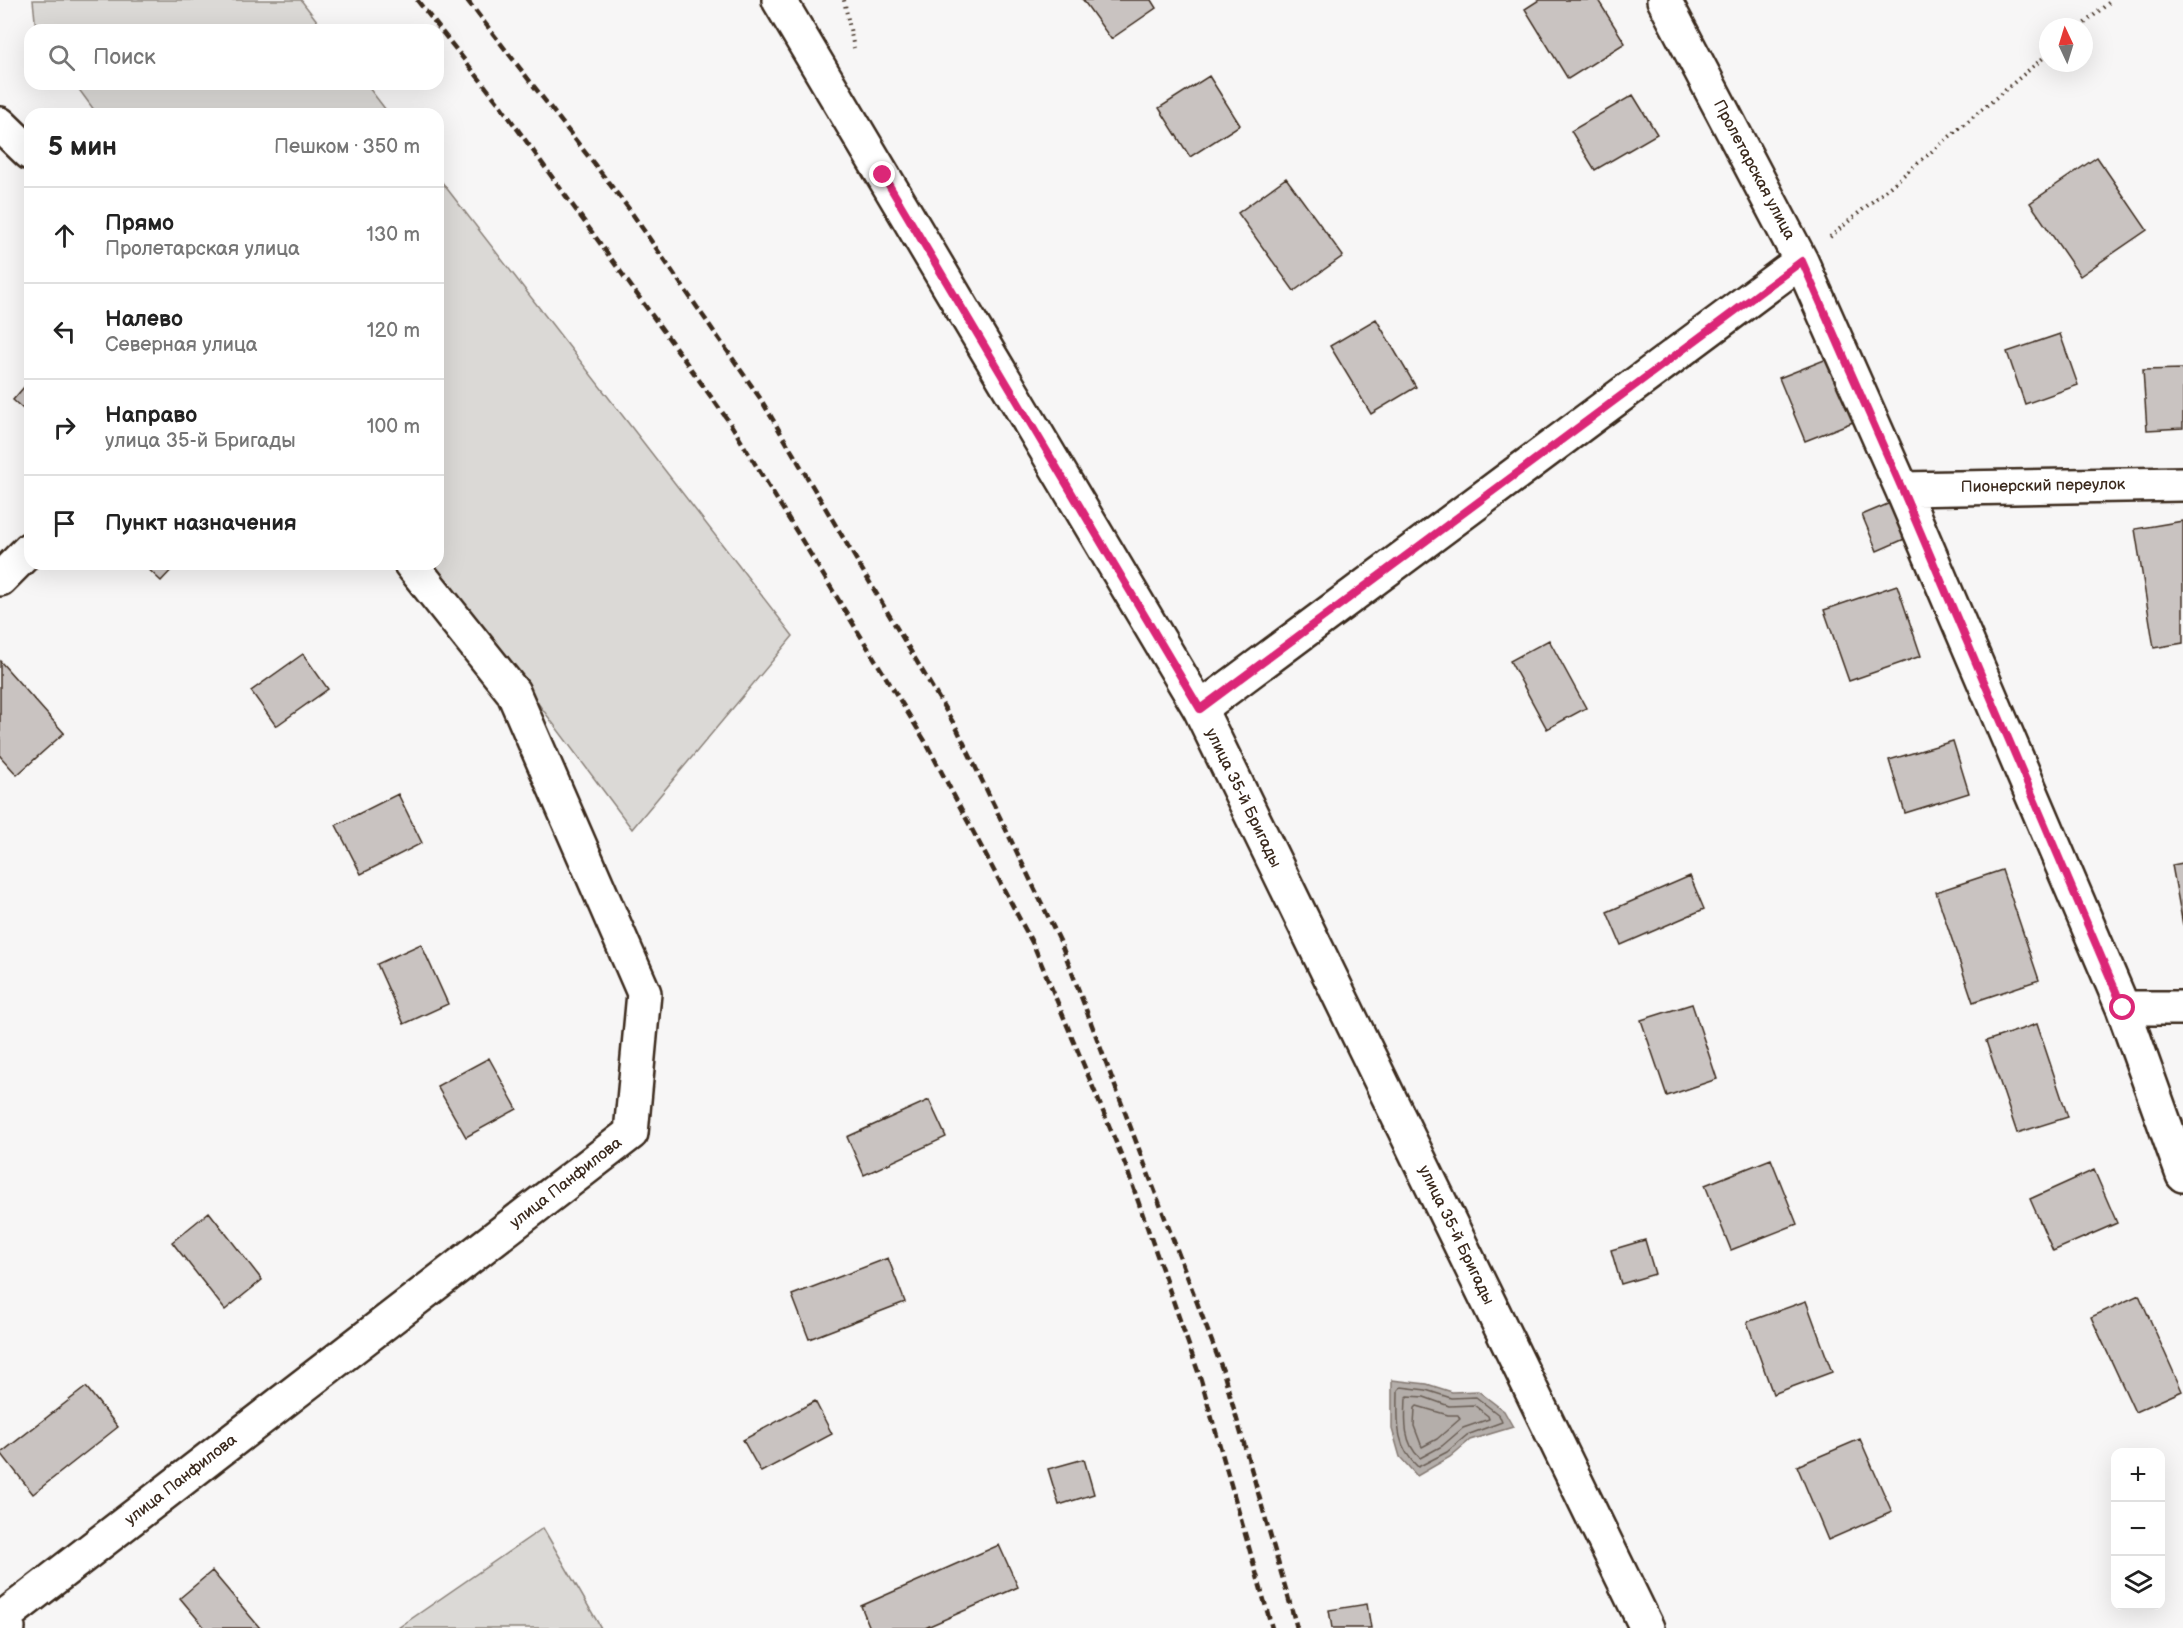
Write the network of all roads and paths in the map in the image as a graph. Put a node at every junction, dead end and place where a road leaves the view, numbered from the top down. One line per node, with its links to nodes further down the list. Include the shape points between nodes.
1 (779, 0): 14 (street, улица 35-й Бригады)
2 (1664, 0): 8 (street, Пролетарская улица)
3 (2112, 0): 4 (path)
4 (2091, 18)
5 (2039, 62): 8 (path)
6 (0, 124): 7 (street)
7 (24, 147)
8 (1802, 261): 10 (street, Пролетарская улица); 14 (street)
9 (2183, 484): 10 (street, Пионерский переулок)
10 (1902, 489): 15 (street, Пролетарская улица)
11 (24, 555): 13 (street)
12 (416, 570): 18 (street, улица Панфилова, via 513,692 644,993 631,1133)
13 (0, 579)
14 (1200, 709): 20 (street, улица 35-й Бригады)
15 (2123, 1008): 16 (street); 17 (street, Пролетарская улица)
16 (2183, 1008)
17 (2183, 1175)
18 (0, 1620): 19 (street)
19 (8, 1628)
20 (1647, 1628)

